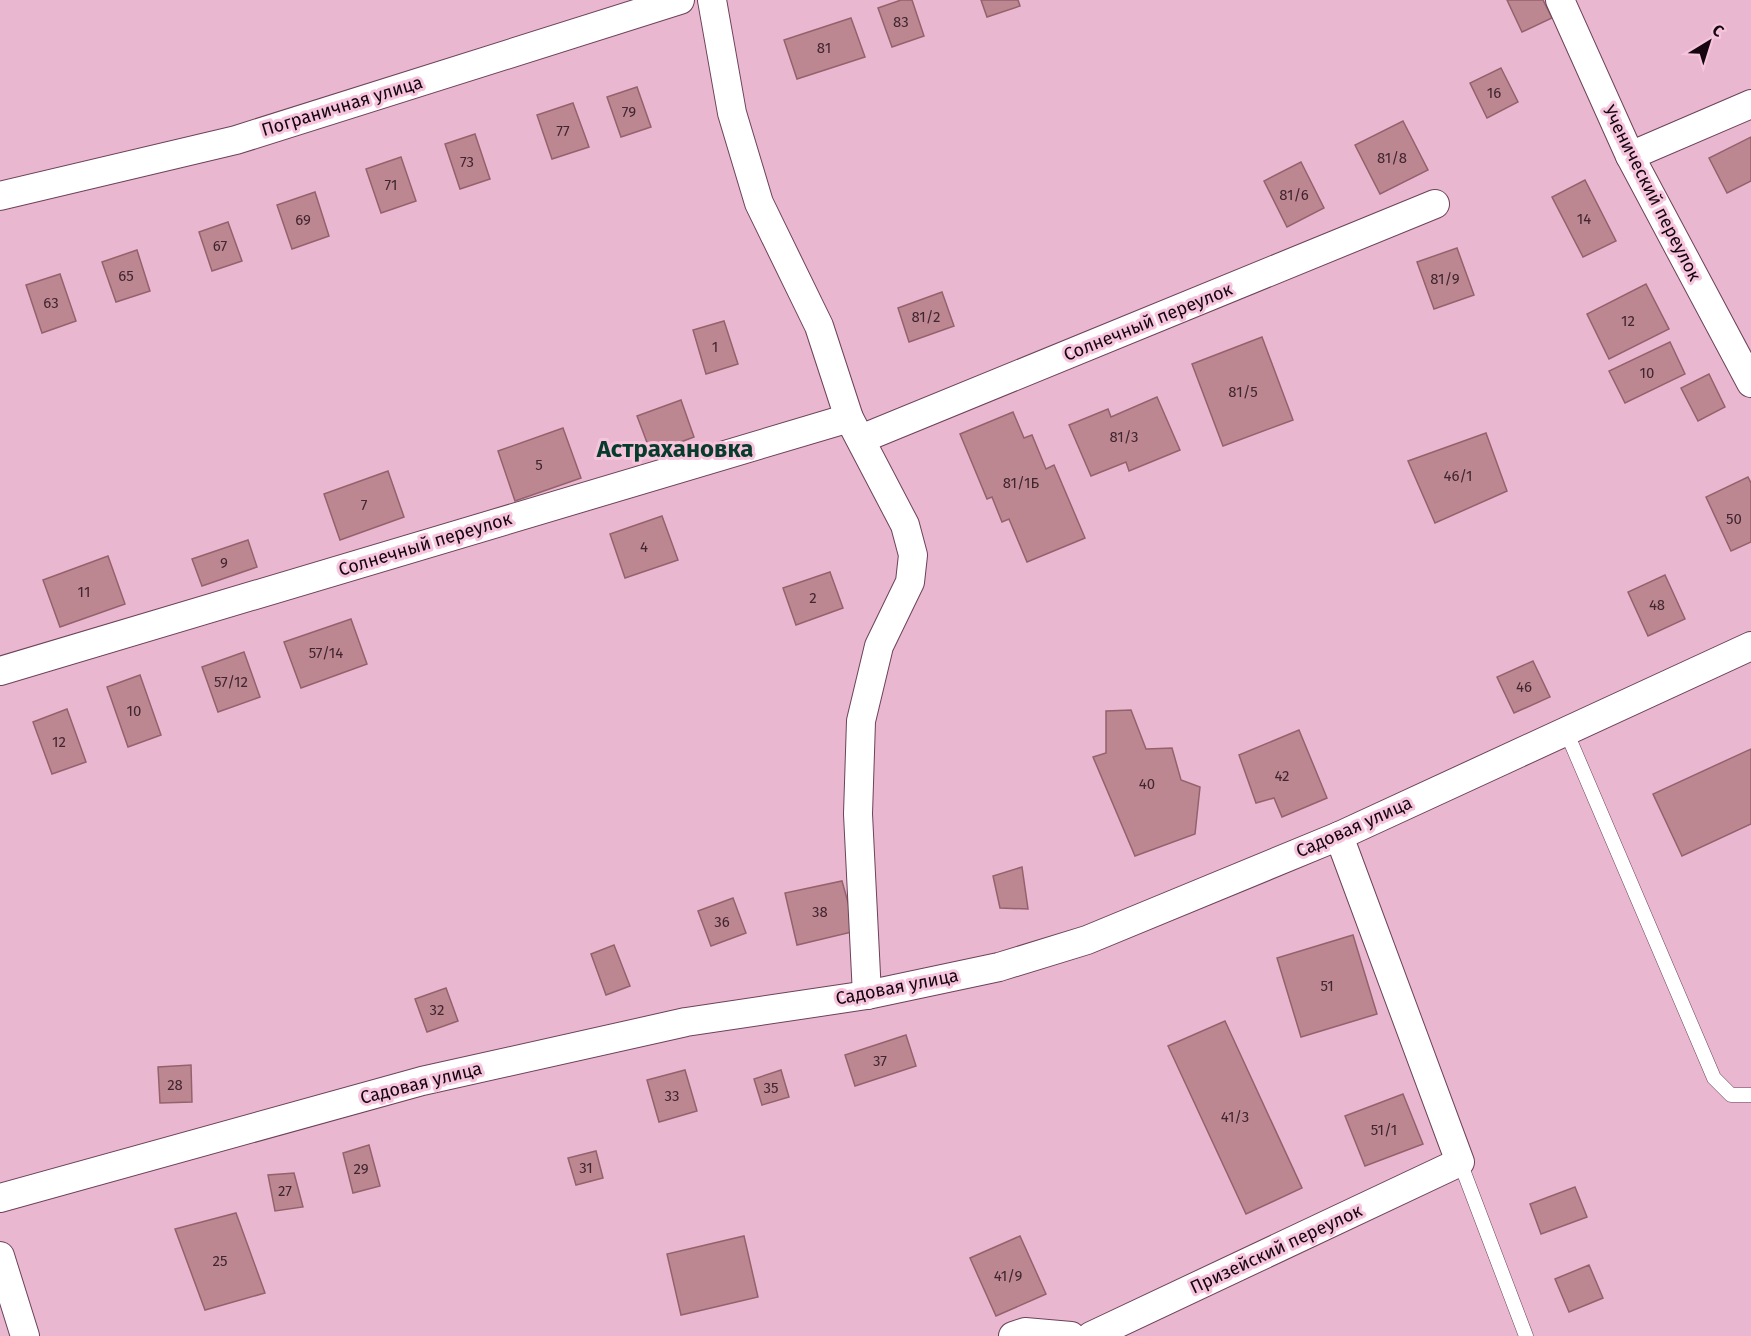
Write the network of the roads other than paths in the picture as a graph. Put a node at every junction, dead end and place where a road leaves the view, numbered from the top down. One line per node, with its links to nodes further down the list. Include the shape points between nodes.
1 (680, 0): 6 (street, Пограничная улица, via 236,140)
2 (712, 0): 9 (street, via 732,113 759,203 819,326)
3 (1560, 0): 5 (street, Ученический переулок)
4 (1751, 104): 5 (street)
5 (1630, 156): 8 (street, Ученический переулок)
6 (0, 196)
7 (1435, 204): 9 (street, Солнечный переулок)
8 (1751, 383)
9 (855, 428): 11 (street, Солнечный переулок); 14 (street, via 905,525 913,555 910,582 879,646 861,721 858,814)
10 (1751, 646): 12 (street, Садовая улица)
11 (0, 671)
12 (1566, 731): 13 (street, Садовая улица); 15 (lane, via 1714,1078 1731,1095)
13 (1339, 836): 14 (street, Садовая улица, via 1087,940 999,967); 16 (street)
14 (867, 995): 17 (street, Садовая улица, via 686,1022 422,1081)
15 (1751, 1095)
16 (1460, 1162): 22 (street, Призейский переулок); 23 (lane)
17 (0, 1198)
18 (0, 1256): 19 (street)
19 (25, 1336)
20 (1014, 1336): 21 (street, via 1025,1332)
21 (1071, 1336)
22 (1091, 1336)
23 (1526, 1336)

